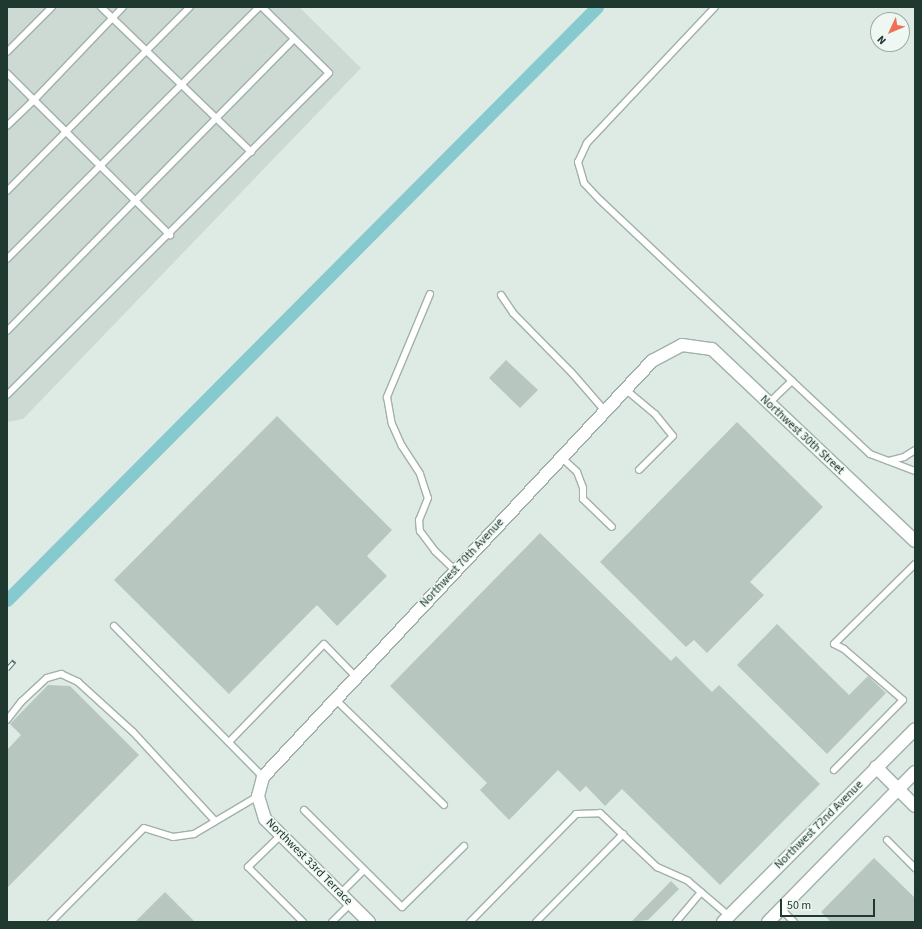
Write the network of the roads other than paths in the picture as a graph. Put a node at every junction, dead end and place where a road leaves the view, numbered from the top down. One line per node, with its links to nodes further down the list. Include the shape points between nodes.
1 (52, 7): 10 (lane)
2 (101, 7): 7 (lane)
3 (123, 7): 7 (lane)
4 (190, 7): 9 (lane)
5 (260, 7): 8 (lane); 12 (lane)
6 (715, 7): 27 (lane, via 587,142 578,162 584,183 600,200)
7 (113, 18): 9 (lane); 13 (lane)
8 (294, 39): 14 (lane); 17 (lane, via 330,74)
9 (146, 50): 12 (lane); 16 (lane)
10 (7, 52)
11 (7, 73): 13 (lane)
12 (183, 86): 14 (lane); 18 (lane)
13 (34, 100): 15 (lane); 16 (lane)
14 (216, 118): 17 (lane); 20 (lane)
15 (7, 126)
16 (66, 132): 18 (lane); 19 (lane)
17 (251, 152): 21 (lane)
18 (101, 167): 20 (lane); 22 (lane)
19 (7, 191)
20 (135, 200): 21 (lane); 25 (lane)
21 (170, 235): 29 (lane)
22 (7, 259)
23 (430, 294): 40 (lane, via 387,397 392,424 402,446 420,474 428,498 418,520 420,531 435,552)
24 (500, 295): 31 (lane, via 513,313)
25 (7, 331)
26 (682, 345): 28 (street, Northwest 70th Avenue, via 652,361); 30 (street, Northwest 30th Street, via 712,348)
27 (792, 381): 30 (lane); 34 (lane, via 870,454)
28 (625, 389): 31 (street, Northwest 70th Avenue); 35 (lane, via 655,414 673,436)
29 (7, 395)
30 (769, 403): 38 (street, Northwest 30th Street)
31 (605, 411): 33 (street, Northwest 70th Avenue)
32 (915, 450): 34 (lane, via 904,457)
33 (562, 457): 37 (lane, via 577,472 583,488 583,498); 40 (street, Northwest 70th Avenue)
34 (889, 461): 36 (lane)
35 (638, 470)
36 (915, 471)
37 (612, 527)
38 (915, 541)
39 (915, 564): 48 (lane, via 834,644 844,649 903,700)
40 (456, 570): 42 (street, Northwest 70th Avenue)
41 (114, 626): 46 (lane)
42 (356, 677): 43 (street, Northwest 70th Avenue); 46 (lane, via 324,644)
43 (335, 699): 50 (street, Northwest 70th Avenue); 53 (lane)
44 (7, 720): 56 (lane, via 21,702 48,678 61,674 78,682 133,732)
45 (915, 729): 47 (street, Northwest 72nd Avenue)
46 (229, 742): 50 (lane)
47 (876, 767): 51 (street); 67 (street, Northwest 72nd Avenue)
48 (834, 770)
49 (915, 772): 51 (street)
50 (263, 777): 52 (street, Northwest 70th Avenue)
51 (898, 789): 54 (street); 66 (street)
52 (258, 796): 56 (lane); 58 (street, Northwest 33rd Terrace, via 265,819)
53 (444, 806)
54 (915, 806)
55 (304, 810): 62 (lane)
56 (215, 821): 68 (lane, via 194,834 182,836 163,835 144,828)
57 (623, 834): 63 (lane, via 657,867 688,881); 72 (lane, via 600,813 576,814); 73 (lane)
58 (281, 835): 64 (street, Northwest 33rd Terrace); 69 (lane, via 248,867)
59 (887, 840): 61 (lane)
60 (464, 846): 62 (lane, via 402,907)
61 (915, 868)
62 (364, 870): 64 (lane)
63 (701, 892): 67 (lane); 74 (lane)
64 (340, 894): 65 (street, Northwest 33rd Terrace)
65 (350, 904): 70 (lane); 71 (street, Northwest 33rd Terrace)
66 (781, 909): 75 (street); 76 (lane)
67 (726, 919)
68 (51, 922)
69 (303, 922)
70 (332, 922)
71 (369, 922)
72 (470, 922)
73 (536, 922)
74 (676, 922)
75 (768, 922)
76 (794, 922)

